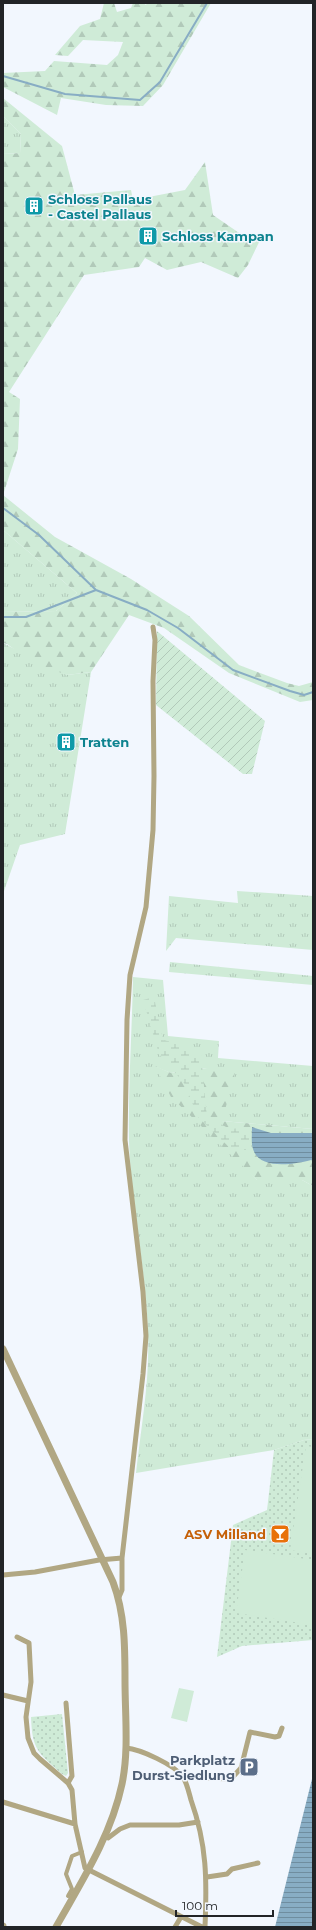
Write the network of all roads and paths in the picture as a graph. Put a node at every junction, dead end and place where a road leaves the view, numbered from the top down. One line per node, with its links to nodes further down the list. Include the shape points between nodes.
1 (153, 627): 3 (street, via 153,830 146,907 130,974 125,1140 146,1336)
2 (3, 1349): 4 (street)
3 (122, 1558): 4 (street); 6 (street, via 122,1590)
4 (103, 1560): 5 (street); 6 (street)
5 (3, 1575)
6 (118, 1597): 12 (street, via 124,1639)
7 (17, 1637): 9 (street, via 28,1643 31,1682)
8 (3, 1695): 9 (street)
9 (28, 1701): 14 (street, via 28,1738 34,1753)
10 (66, 1702): 14 (street, via 72,1776)
11 (282, 1728): 13 (street, via 279,1736 275,1737 250,1732 241,1768 234,1777 227,1780)
12 (126, 1748): 13 (street, via 141,1752 172,1767); 18 (street, via 122,1784)
13 (183, 1777): 16 (street)
14 (68, 1783): 17 (street, via 72,1790)
15 (3, 1802): 17 (street)
16 (198, 1822): 18 (street, via 179,1825 130,1825 108,1838); 22 (street)
17 (76, 1824): 19 (street)
18 (105, 1837): 21 (street)
19 (82, 1852): 21 (street, via 85,1868); 23 (street, via 72,1856 66,1874 72,1889)
20 (258, 1863): 22 (street, via 232,1869 227,1874)
21 (89, 1870): 24 (street); 25 (street)
22 (207, 1877): 28 (street)
23 (68, 1896)
24 (181, 1917): 26 (street); 27 (street)
25 (56, 1927)
26 (175, 1927)
27 (202, 1927)
28 (205, 1927)

